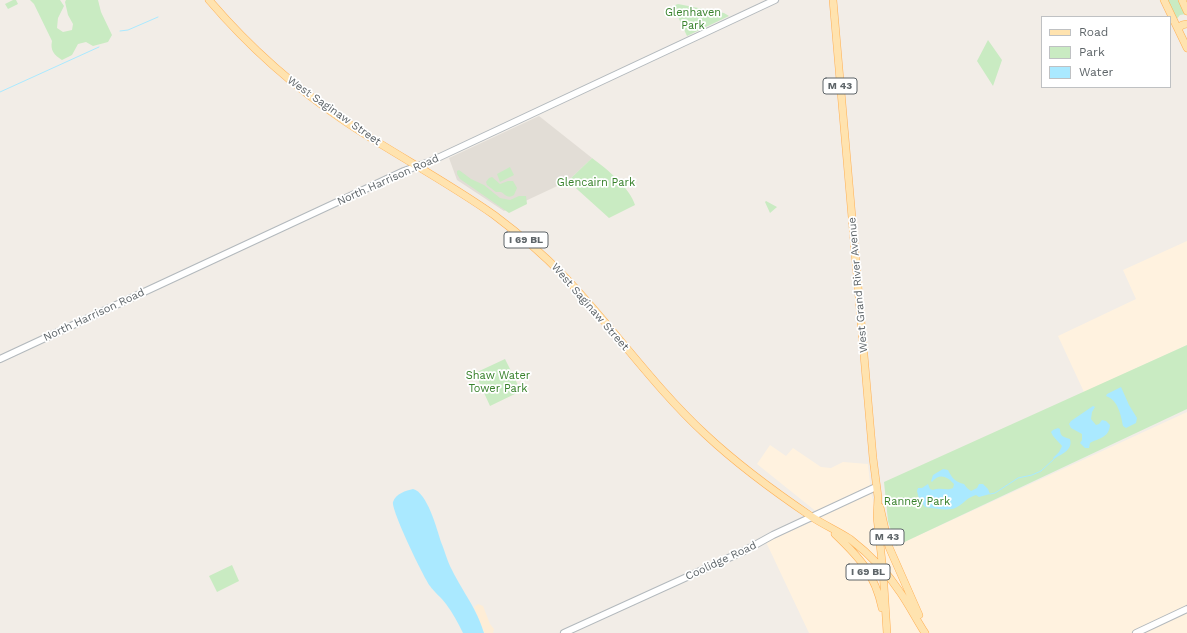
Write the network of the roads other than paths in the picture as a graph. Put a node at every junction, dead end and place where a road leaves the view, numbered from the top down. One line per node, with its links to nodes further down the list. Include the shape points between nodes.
1 (209, 0): 10 (main road, West Saginaw Street / I 69 BL, via 236,31 288,80 347,122)
2 (775, 0): 10 (street, North Harrison Road)
3 (832, 0): 12 (main road, West Grand River Avenue / M 43)
4 (1164, 0): 8 (main road)
5 (1182, 0): 6 (main road)
6 (1187, 11)
7 (1187, 24): 8 (main road)
8 (1178, 29): 9 (main road)
9 (1187, 48)
10 (417, 166): 11 (street, North Harrison Road); 14 (main road, West Saginaw Street / I 69 BL, via 493,215 528,242 567,280 704,433 760,480)
11 (0, 358)
12 (876, 487): 13 (main road, West Grand River Avenue / M 43); 14 (street, Coolidge Road)
13 (878, 497): 16 (main road, West Grand River Avenue / M 43, via 877,517); 20 (main road, M 43, via 889,547)
14 (813, 517): 15 (main road, West Saginaw Street / I 69 BL); 18 (street, Coolidge Road)
15 (826, 526): 16 (main road, West Saginaw Street / I 69 BL, via 849,538); 19 (main road, I 69 BL, via 856,554 869,573 880,599)
16 (883, 571): 19 (main road, M 43); 20 (main road, I 69 BL, via 900,590)
17 (1187, 609): 21 (street)
18 (564, 633)
19 (887, 633)
20 (926, 633)
21 (1136, 633)

